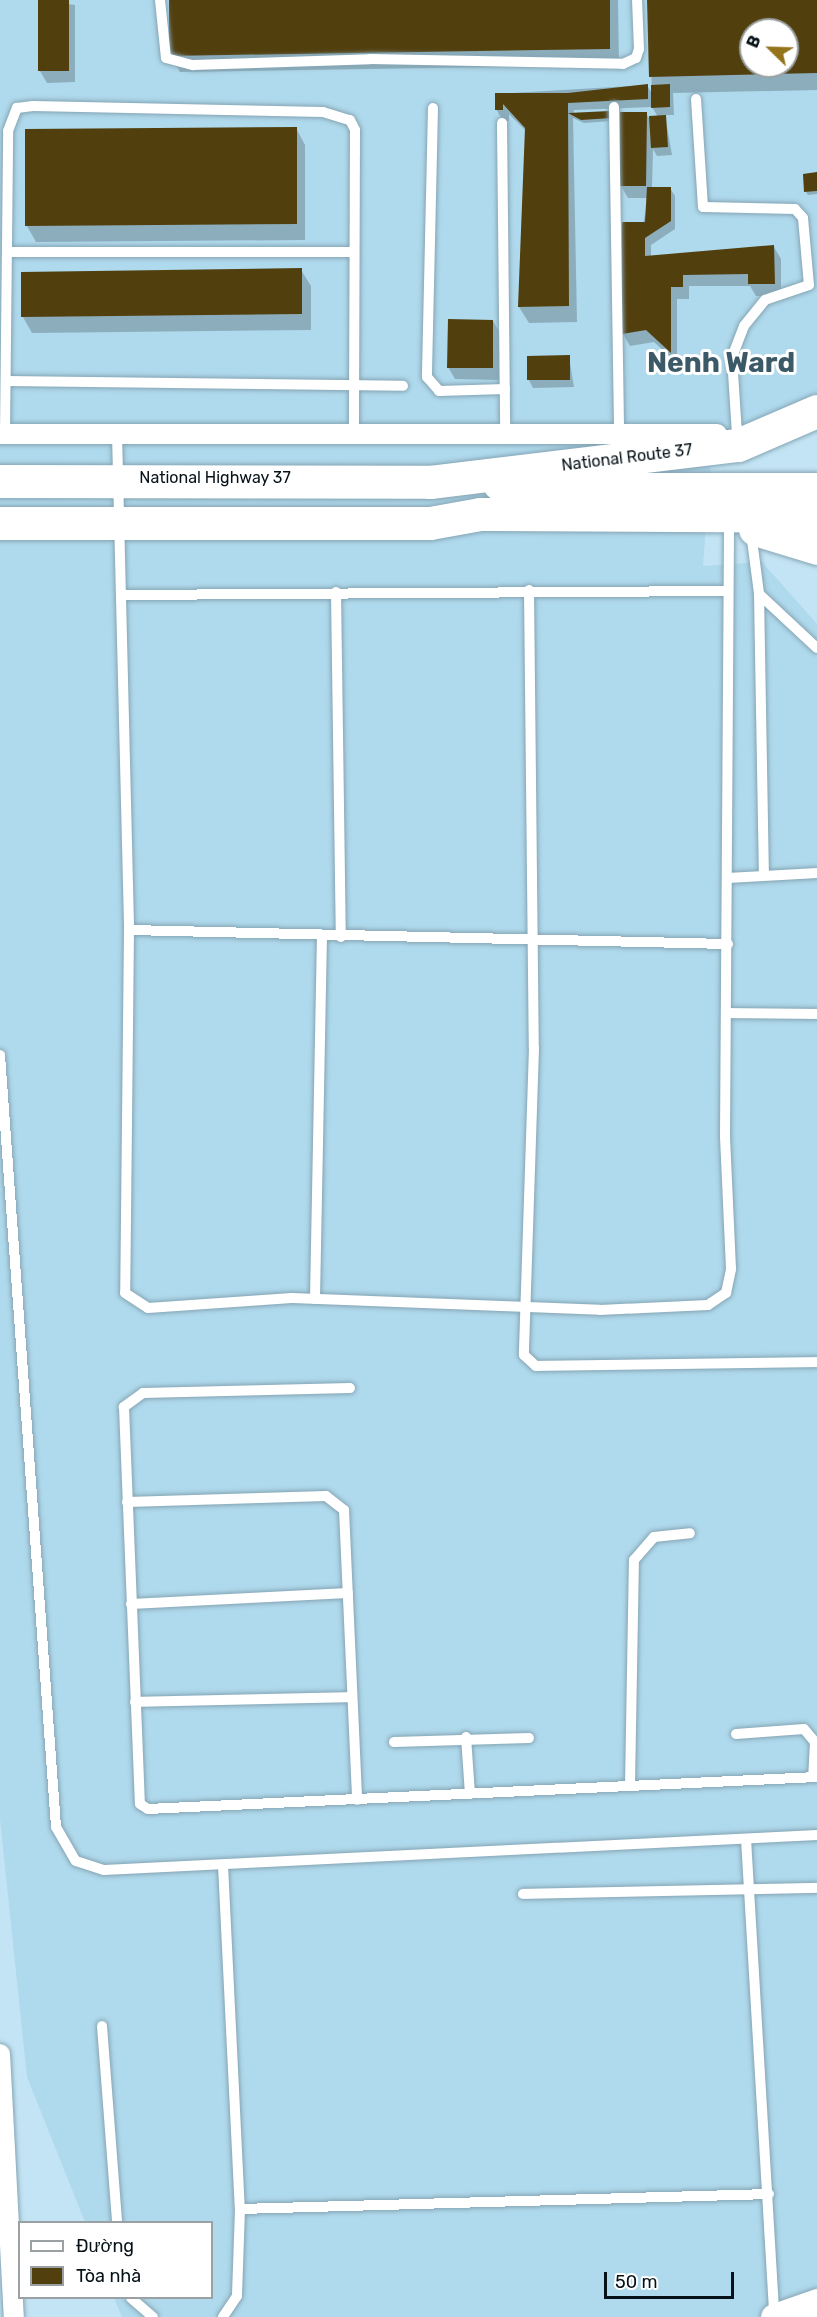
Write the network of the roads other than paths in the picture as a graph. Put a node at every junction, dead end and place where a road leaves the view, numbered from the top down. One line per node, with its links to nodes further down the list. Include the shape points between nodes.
1 (160, 0): 2 (lane, via 166,58 193,65 370,59 623,64 636,58 639,49)
2 (637, 0)
3 (696, 99): 19 (lane, via 703,207 795,209 803,218 809,285 765,300 744,326 732,357)
4 (614, 107): 20 (lane)
5 (433, 108): 12 (lane, via 427,377 439,391)
6 (502, 123): 12 (lane)
7 (8, 252): 8 (lane); 8 (lane, via 8,131 17,108 33,106 342,114 355,130); 9 (lane)
8 (353, 252): 10 (lane)
9 (6, 381): 10 (lane); 15 (lane)
10 (354, 383): 11 (lane); 17 (lane)
11 (403, 386)
12 (505, 389): 18 (lane)
13 (817, 411): 14 (highway, National Route 37)
14 (773, 430): 19 (street); 23 (highway, National Route 37, via 738,445)
15 (3, 434): 16 (street)
16 (117, 434): 17 (street); 21 (lane)
17 (354, 434): 18 (street)
18 (505, 434): 20 (street)
19 (737, 434): 20 (street)
20 (619, 435)
21 (120, 478): 22 (highway, National Highway 37); 23 (highway, National Highway 37); 26 (lane)
22 (0, 482)
23 (430, 482): 24 (main road)
24 (817, 486)
25 (817, 516): 28 (highway, via 480,514)
26 (122, 521): 27 (highway); 28 (highway); 35 (lane)
27 (0, 523)
28 (430, 523): 29 (highway)
29 (740, 528): 30 (highway, via 770,529); 32 (lane); 34 (lane)
30 (817, 548)
31 (529, 590): 32 (lane); 33 (lane); 43 (lane)
32 (728, 591): 39 (lane)
33 (336, 592): 35 (lane); 42 (lane)
34 (759, 594): 36 (lane); 38 (lane)
35 (122, 595): 40 (lane)
36 (817, 648)
37 (817, 873): 38 (lane)
38 (764, 874): 39 (lane)
39 (728, 878): 44 (lane)
40 (129, 930): 41 (lane); 48 (lane, via 125,1293 148,1308)
41 (322, 936): 42 (lane); 48 (lane)
42 (340, 937): 43 (lane)
43 (534, 944): 44 (lane); 49 (lane)
44 (728, 945): 45 (lane)
45 (727, 1013): 46 (lane); 49 (lane, via 731,1269 726,1293 708,1305)
46 (817, 1014)
47 (0, 1055): 68 (lane, via 56,1827 76,1861 104,1870)
48 (315, 1299): 49 (lane)
49 (526, 1307): 50 (lane, via 524,1355 536,1366)
50 (817, 1362)
51 (350, 1388): 52 (lane, via 143,1393 124,1407)
52 (127, 1502): 54 (lane, via 326,1496 344,1510); 55 (lane)
53 (690, 1533): 63 (lane, via 654,1537 634,1560)
54 (348, 1593): 55 (lane); 56 (lane)
55 (131, 1604): 57 (lane)
56 (352, 1697): 57 (lane); 65 (lane)
57 (135, 1702): 65 (lane, via 136,1793 148,1809)
58 (736, 1734): 62 (lane, via 804,1729 815,1742)
59 (466, 1737): 60 (lane); 61 (lane); 64 (lane)
60 (529, 1738)
61 (394, 1742)
62 (815, 1777): 63 (lane)
63 (630, 1786): 64 (lane)
64 (471, 1794): 65 (lane)
65 (357, 1800)
66 (817, 1835): 67 (lane)
67 (746, 1839): 68 (lane); 70 (lane)
68 (223, 1865): 75 (lane)
69 (817, 1888): 70 (lane)
70 (750, 1893): 71 (lane); 74 (lane)
71 (523, 1894)
72 (102, 2026): 76 (lane)
73 (0, 2054): 79 (street)
74 (769, 2194): 75 (lane); 82 (lane)
75 (240, 2209): 81 (lane, via 237,2296)
76 (117, 2221)
77 (132, 2299): 80 (lane)
78 (817, 2302): 82 (main road)
79 (14, 2317)
80 (153, 2317)
81 (224, 2317)
82 (774, 2317)

